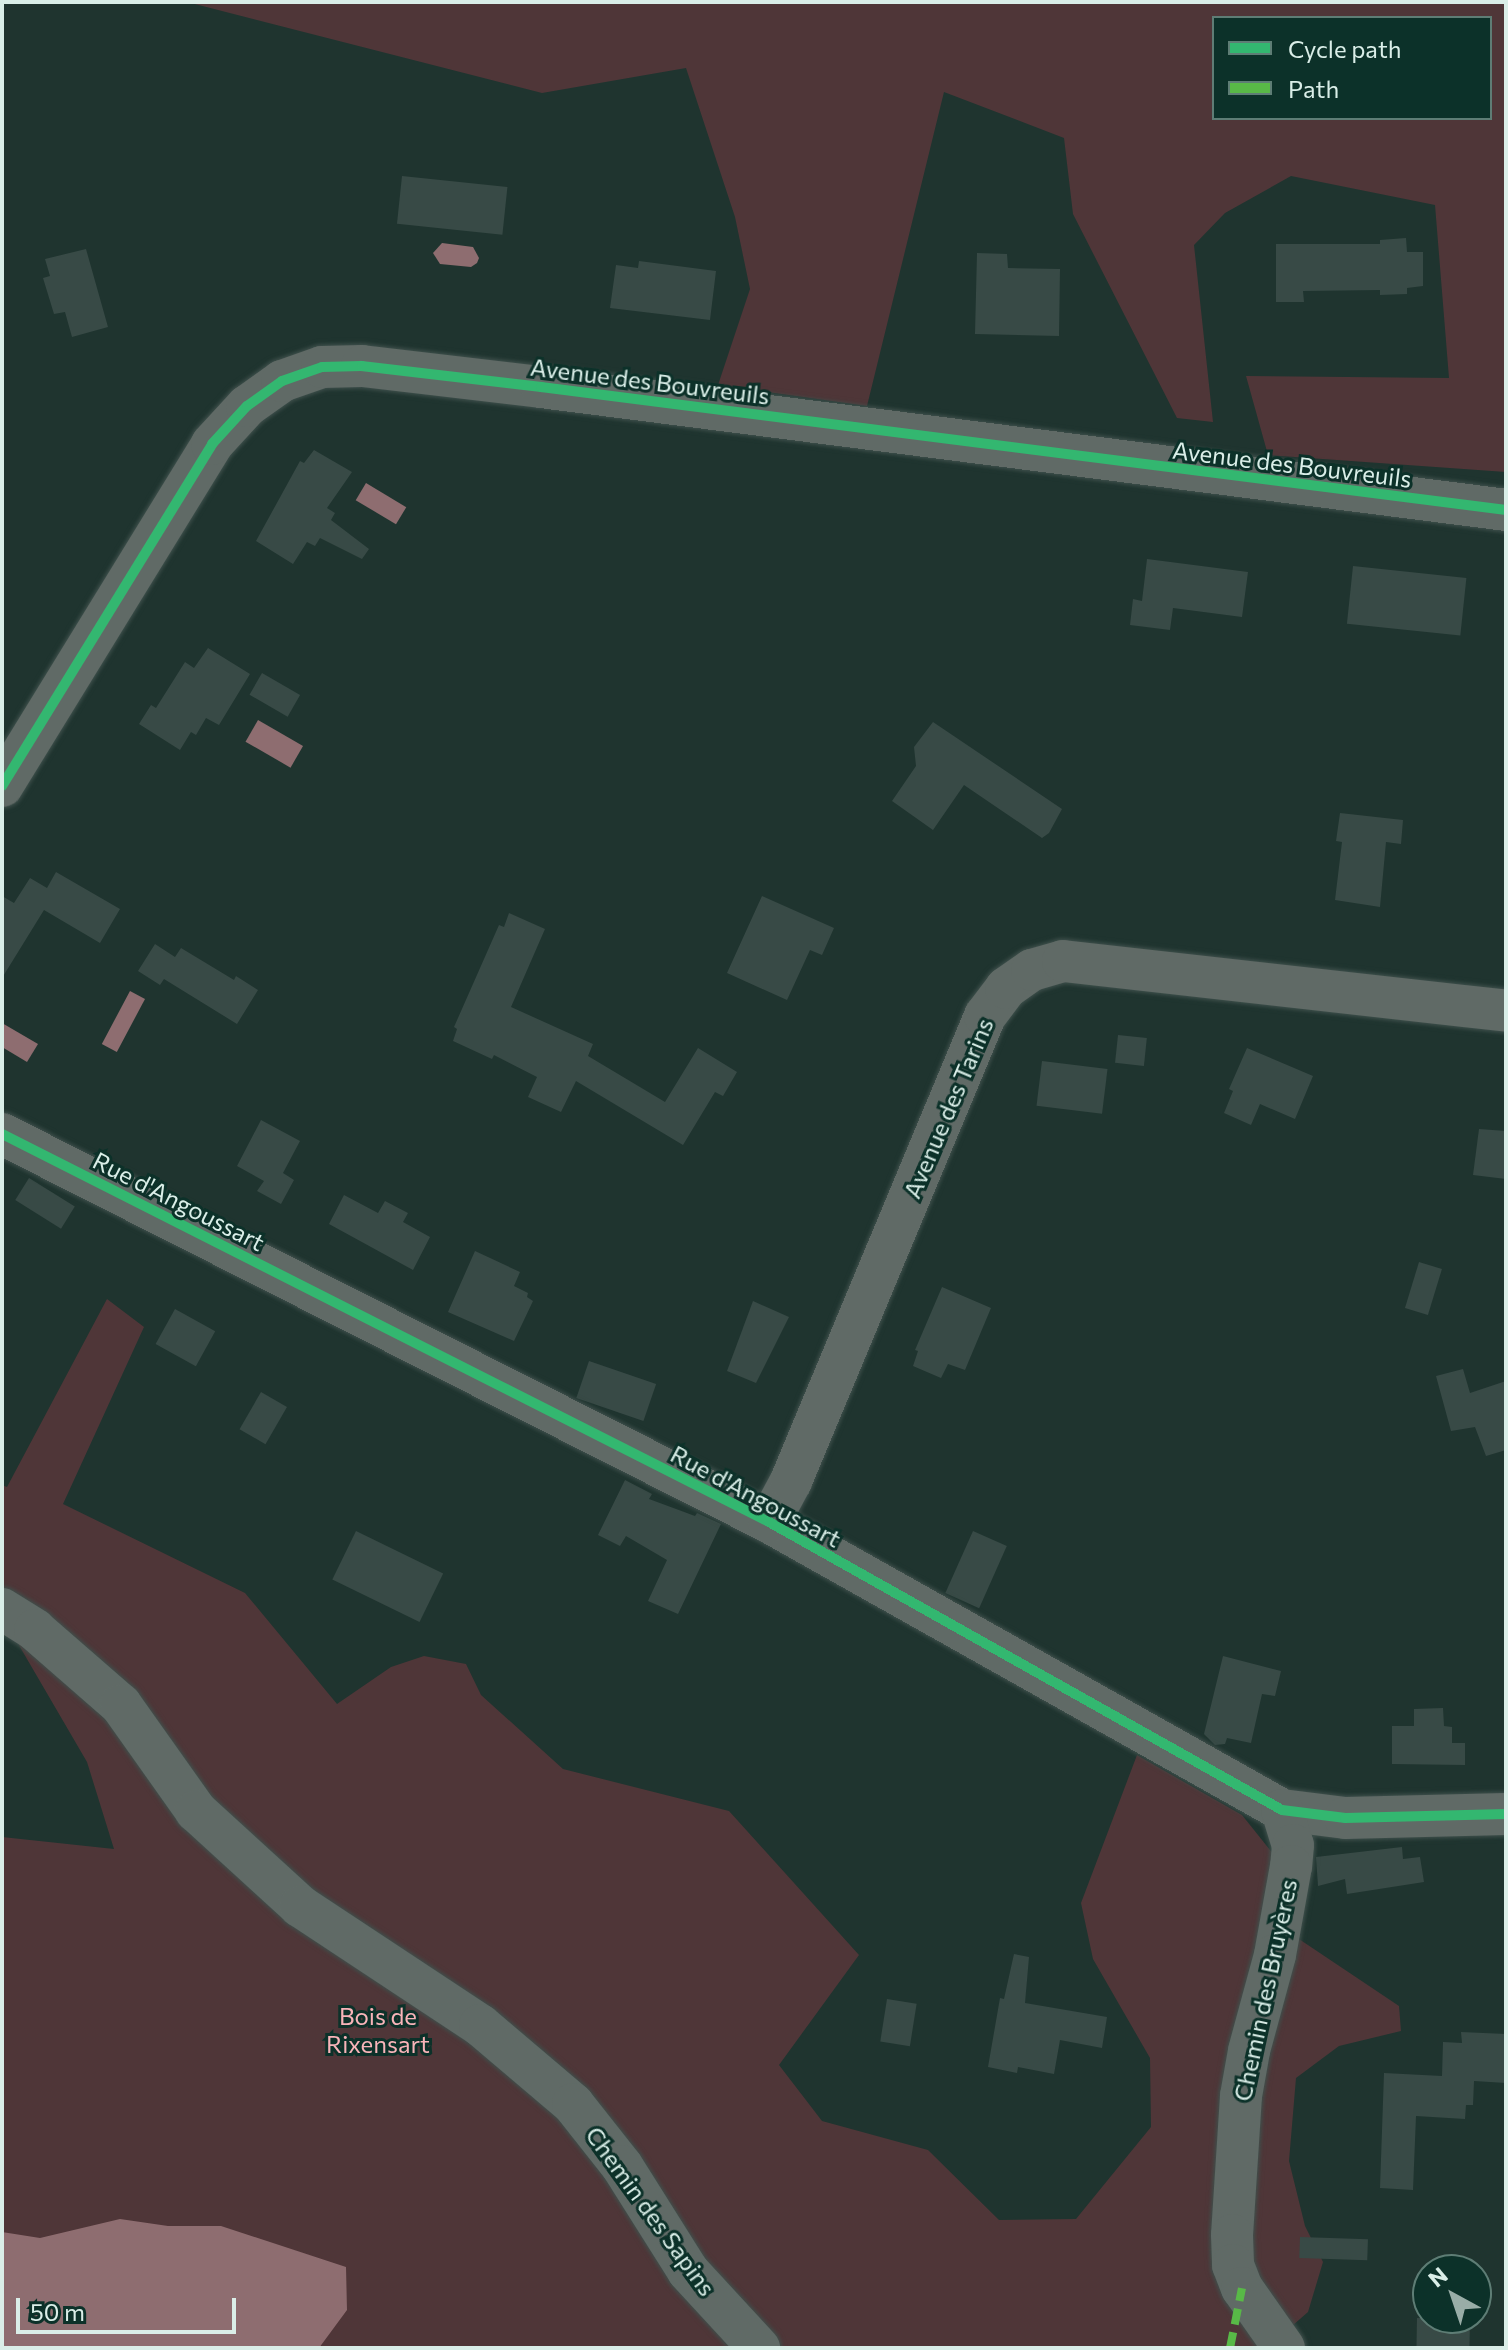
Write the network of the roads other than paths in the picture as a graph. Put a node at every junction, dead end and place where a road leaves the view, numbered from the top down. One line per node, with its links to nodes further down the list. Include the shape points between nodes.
1 (1506, 510): 2 (street, Avenue des Bouvreuils, via 541,387 362,366 322,367 282,381 247,406 212,444)
2 (2, 785)
3 (1506, 1011): 5 (street, Avenue des Tarins, via 1063,961 1032,970 1006,988 985,1016 791,1481)
4 (2, 1134): 5 (street, Rue d'Angoussart)
5 (769, 1522): 7 (street, Rue d'Angoussart)
6 (2, 1609): 9 (street, Chemin des Sapins, via 35,1630 121,1705 196,1811 300,1906 480,2025 573,2104 622,2166 688,2271)
7 (1282, 1810): 8 (street, Rue d'Angoussart, via 1345,1818); 10 (street, Chemin des Bruyères, via 1293,1845 1291,1866 1241,2096 1232,2235 1233,2265 1242,2288)
8 (1506, 1814)
9 (759, 2348)
10 (1284, 2348)

